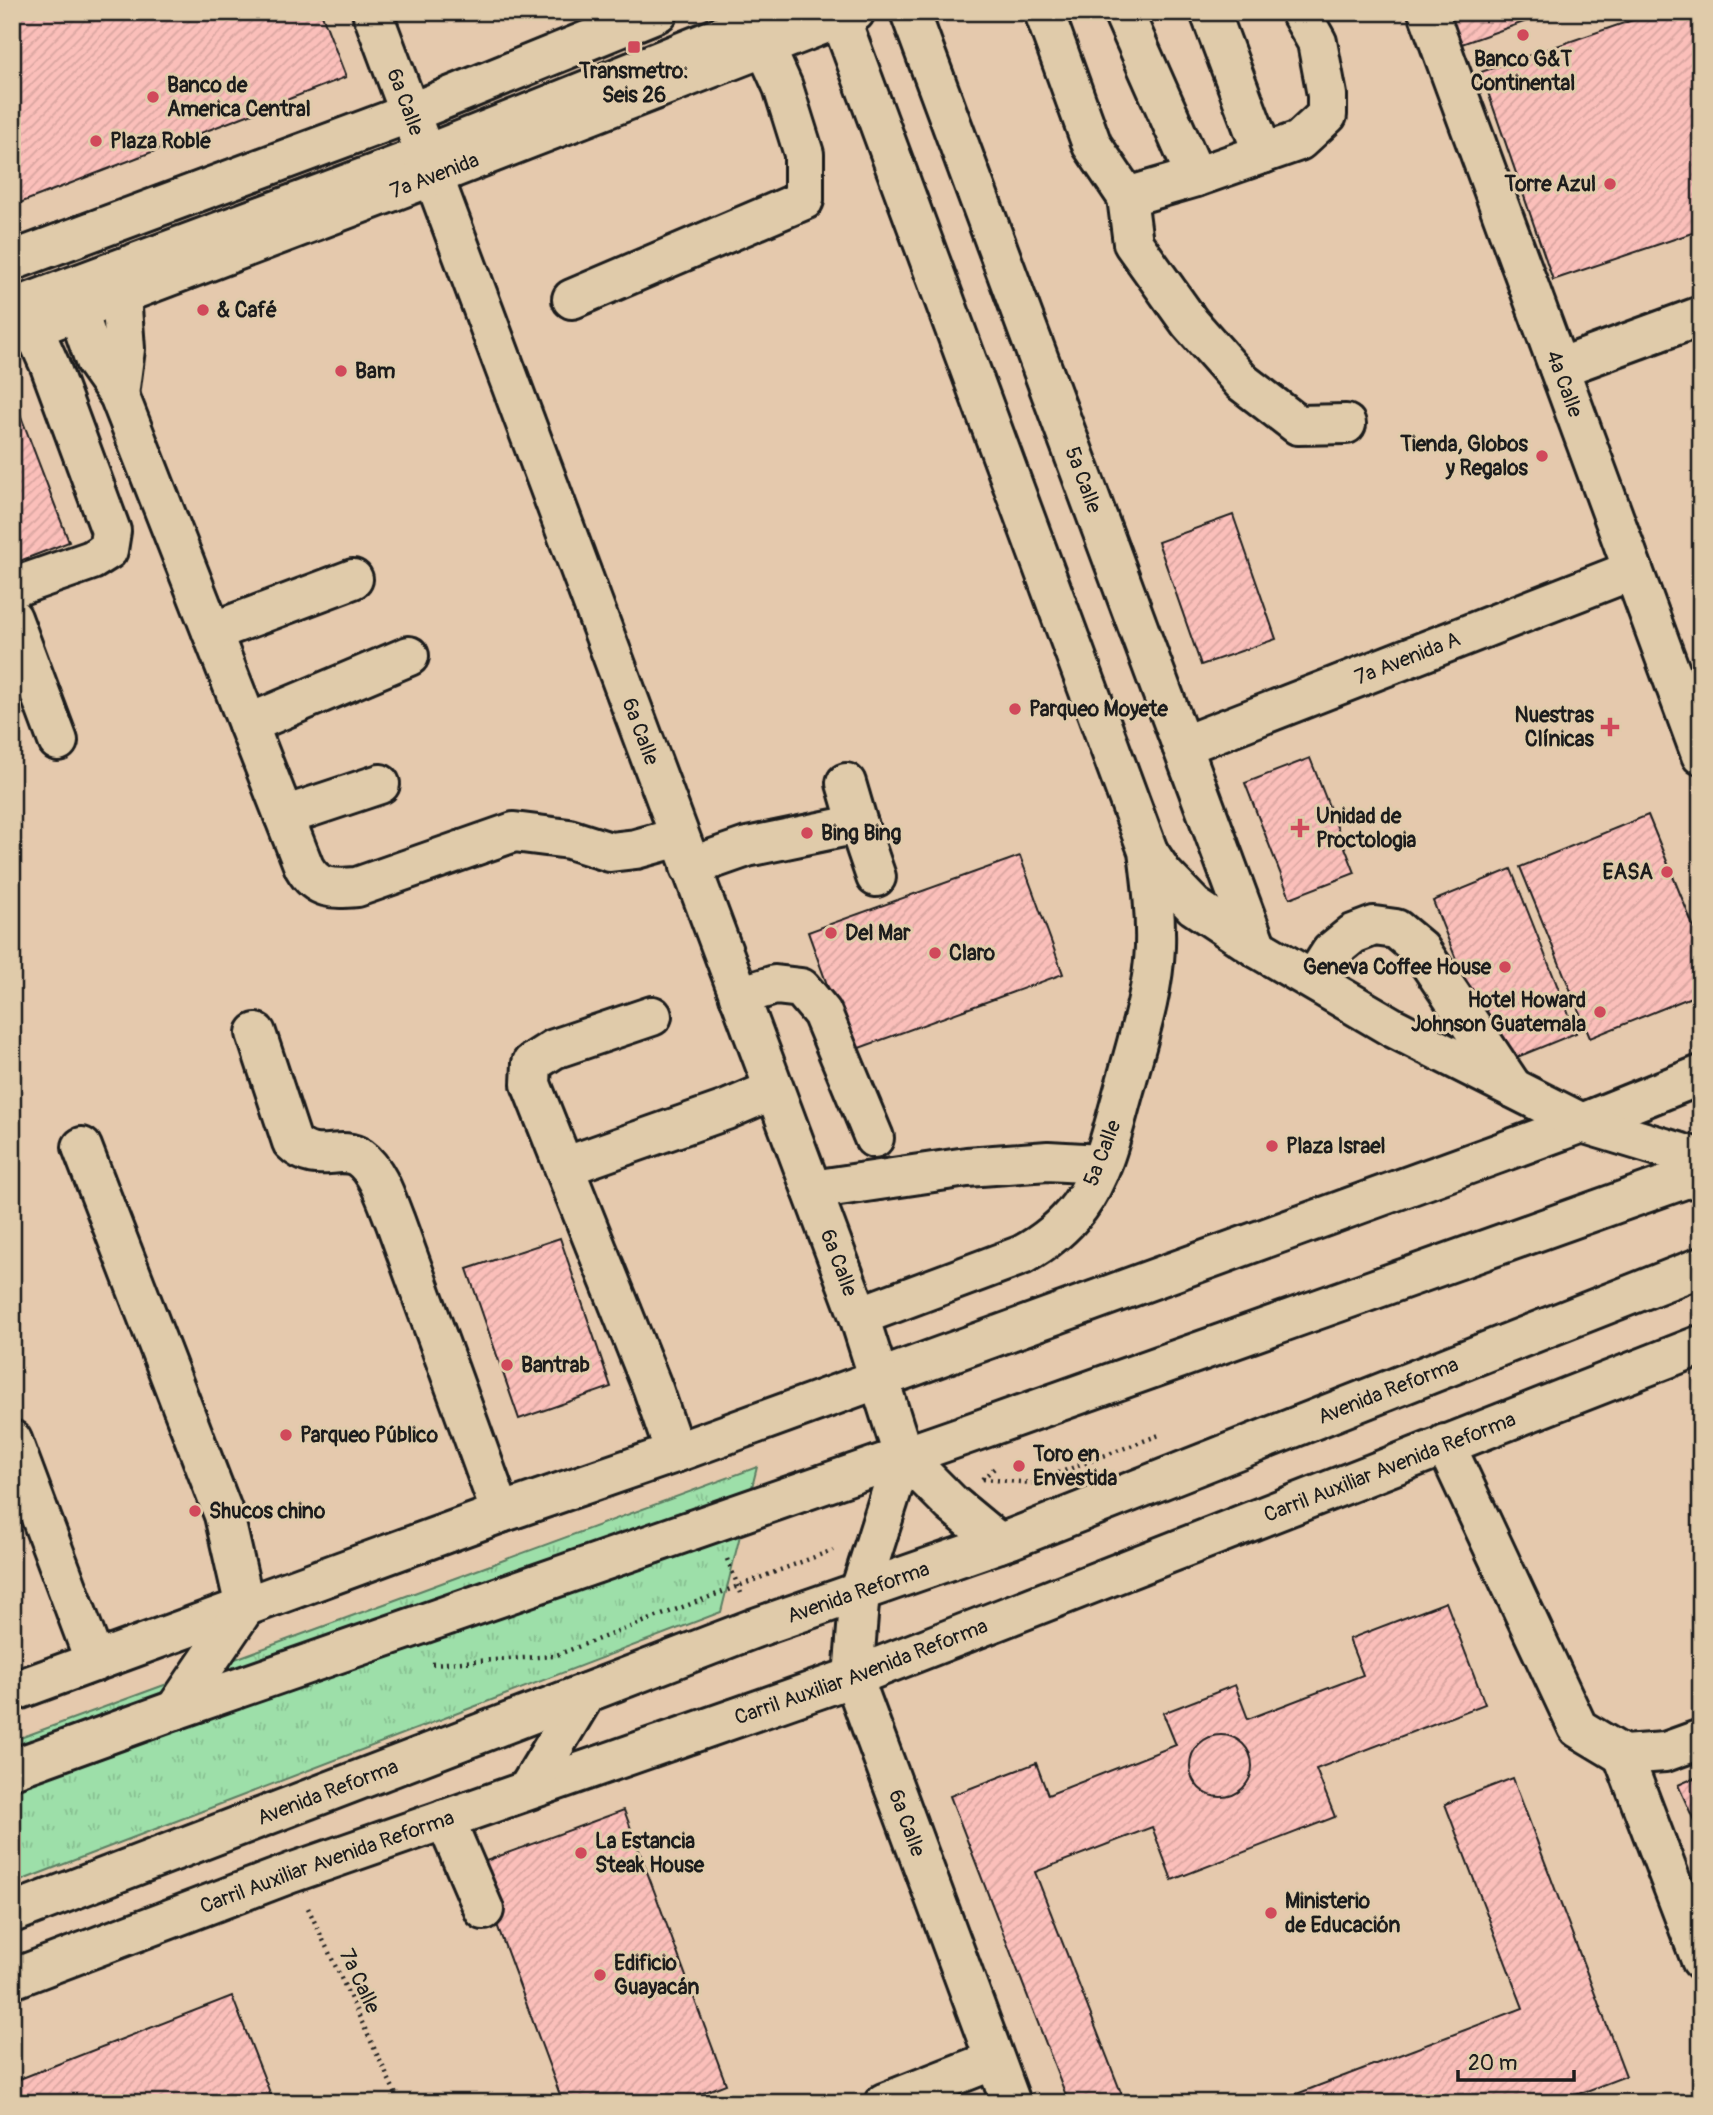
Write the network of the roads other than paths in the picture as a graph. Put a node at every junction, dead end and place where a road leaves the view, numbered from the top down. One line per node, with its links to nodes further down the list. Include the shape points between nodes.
1 (372, 12): 12 (main road, 6a Calle)
2 (658, 12): 12 (main road)
3 (781, 12): 14 (main road)
4 (910, 12): 34 (main road, 5a Calle)
5 (1044, 12): 16 (main road, via 1092,145)
6 (1123, 12): 15 (main road)
7 (1210, 12): 13 (main road)
8 (1300, 12): 13 (main road, via 1317,42 1327,116 1299,141)
9 (1428, 12): 23 (main road, 4a Calle)
10 (844, 14): 11 (main road, 7a Avenida); 40 (main road, 5a Calle)
11 (765, 47): 14 (main road, 7a Avenida); 19 (main road, via 804,154 804,200)
12 (410, 113): 14 (main road, 6a Calle); 17 (main road)
13 (1263, 154): 15 (main road)
14 (429, 166): 18 (main road, 7a Avenida); 22 (main road); 41 (main road, 6a Calle)
15 (1196, 177): 16 (main road)
16 (1127, 197): 25 (main road, via 1133,243 1190,323 1242,382 1298,425)
17 (12, 261)
18 (121, 295): 20 (main road, 7a Avenida); 24 (main road, via 125,349)
19 (572, 299)
20 (78, 312): 22 (main road, 7a Avenida); 24 (main road, via 95,361)
21 (1701, 316): 23 (main road)
22 (19, 324): 28 (main road, via 50,366 111,531 108,550 92,561)
23 (1559, 368): 26 (main road, 4a Calle)
24 (119, 395): 30 (main road)
25 (1346, 424)
26 (1633, 570): 34 (main road, 7a Avenida A); 35 (main road, 4a Calle)
27 (353, 579): 30 (main road)
28 (12, 588)
29 (12, 618): 33 (main road)
30 (212, 632): 32 (main road)
31 (409, 656): 32 (main road)
32 (248, 724): 38 (main road)
33 (58, 741)
34 (1182, 746): 43 (main road, 5a Calle)
35 (1701, 755)
36 (846, 783): 39 (main road)
37 (380, 784): 38 (main road)
38 (284, 816): 41 (main road, via 311,879 333,889 357,887 514,832 569,839 610,852)
39 (858, 824): 41 (main road, via 747,848); 42 (main road)
40 (1148, 851): 43 (main road, 5a Calle, via 1194,906); 55 (main road, 5a Calle, via 1155,911 1153,972)
41 (685, 852): 45 (main road, 6a Calle)
42 (876, 877)
43 (1257, 948): 44 (main road, 5a Calle)
44 (1312, 980): 49 (main road, 5a Calle, via 1392,1027); 49 (main road, via 1331,952 1353,934 1374,926 1396,929 1420,949)
45 (739, 996): 50 (main road, 6a Calle); 52 (main road, via 775,985 801,988 822,1013)
46 (652, 1016): 56 (main road, via 554,1049 532,1063 531,1084)
47 (256, 1032): 67 (main road, via 292,1142 317,1155 358,1157 383,1193)
48 (1701, 1076): 51 (main road)
49 (1513, 1088): 51 (main road, 5a Calle)
50 (774, 1090): 56 (main road); 58 (main road, 6a Calle)
51 (1582, 1123): 54 (main road, 5a Calle); 62 (main road)
52 (874, 1138)
53 (82, 1147): 70 (main road, via 224,1515)
54 (1701, 1158)
55 (1101, 1164): 58 (main road, via 1048,1161 967,1167); 60 (main road, 5a Calle, via 1079,1208 1042,1244)
56 (564, 1167): 65 (main road)
57 (1701, 1173): 66 (main road)
58 (812, 1190): 60 (main road, 6a Calle)
59 (1701, 1267): 68 (main road, Avenida Reforma)
60 (859, 1316): 62 (main road, 6a Calle)
61 (1701, 1345): 64 (main road, Carril Auxiliar Avenida Reforma)
62 (878, 1378): 65 (main road); 66 (main road, 6a Calle)
63 (12, 1440): 71 (main road)
64 (1445, 1444): 72 (main road, Carril Auxiliar Avenida Reforma); 77 (main road, via 1578,1728)
65 (675, 1453): 67 (main road)
66 (903, 1455): 68 (main road, 6a Calle); 69 (main road, 6a Calle); 75 (main road)
67 (501, 1513): 70 (main road)
68 (999, 1543): 69 (main road, Avenida Reforma)
69 (860, 1591): 72 (main road, 6a Calle); 74 (main road, Avenida Reforma)
70 (245, 1607): 71 (main road); 75 (main road)
71 (95, 1662): 73 (main road)
72 (853, 1677): 79 (main road, Carril Auxiliar Avenida Reforma); 85 (main road, 6a Calle)
73 (12, 1692)
74 (586, 1693): 79 (main road); 82 (main road, Avenida Reforma)
75 (175, 1710): 78 (main road)
76 (1701, 1739): 77 (main road, via 1665,1752)
77 (1623, 1755): 83 (main road)
78 (13, 1768)
79 (528, 1789): 80 (main road, Carril Auxiliar Avenida Reforma)
80 (445, 1819): 81 (main road); 84 (main road, Carril Auxiliar Avenida Reforma)
81 (484, 1910)
82 (12, 1913)
83 (1701, 1960)
84 (12, 1979)
85 (994, 2060): 86 (main road); 87 (main road, 6a Calle)
86 (884, 2103)
87 (1011, 2103)

